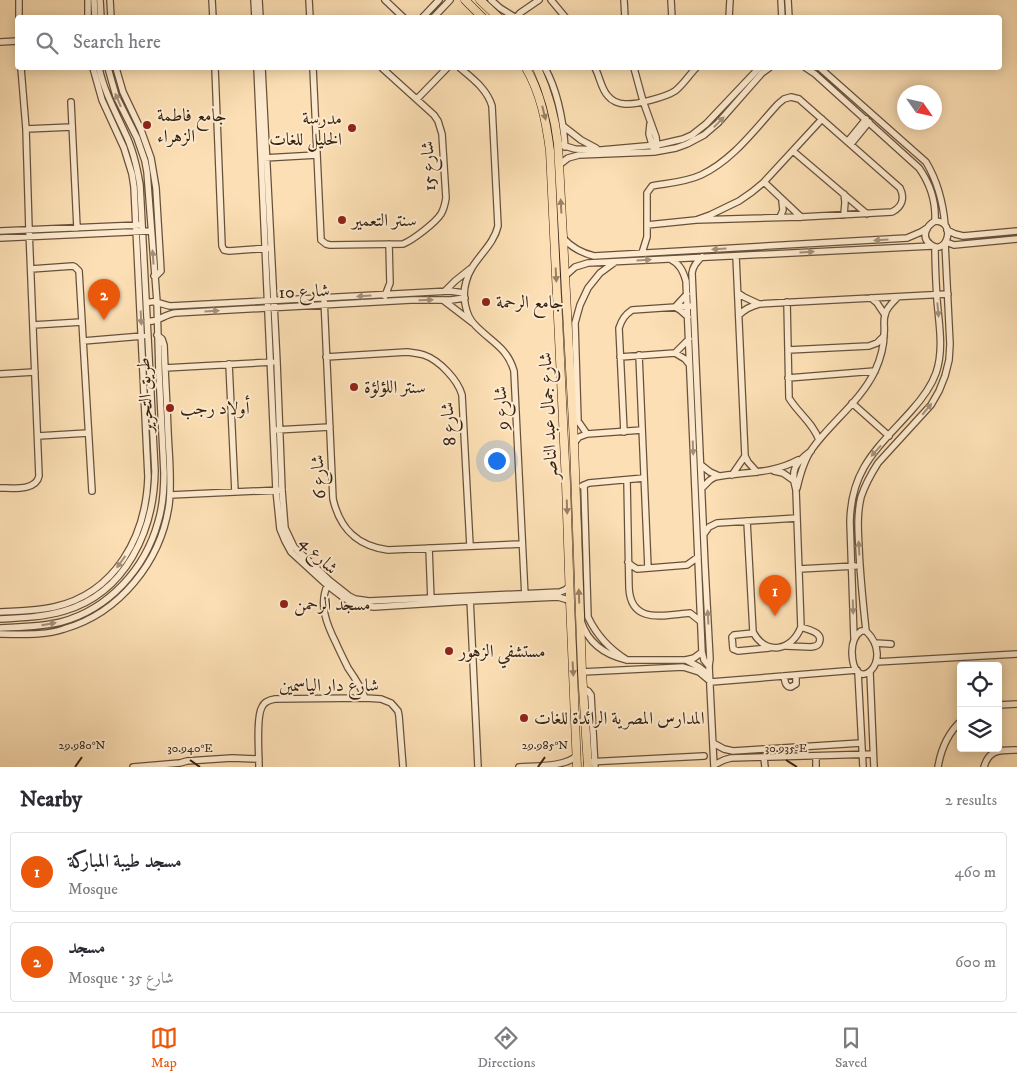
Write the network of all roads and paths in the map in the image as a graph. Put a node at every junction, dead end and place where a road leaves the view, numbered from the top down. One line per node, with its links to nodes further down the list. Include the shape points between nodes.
1 (19, 0): 23 (street)
2 (88, 0): 24 (street)
3 (94, 0): 25 (street)
4 (100, 0): 26 (street)
5 (110, 0): 27 (street)
6 (212, 0): 28 (street)
7 (254, 0): 29 (street)
8 (259, 0): 30 (street)
9 (309, 0): 31 (street)
10 (385, 0): 32 (street)
11 (438, 0): 33 (street)
12 (450, 0): 34 (street)
13 (465, 0): 35 (main road)
14 (480, 0): 36 (main road)
15 (491, 0): 37 (street)
16 (539, 0): 38 (street)
17 (551, 0): 39 (street)
18 (624, 0): 40 (street)
19 (671, 0): 41 (street)
20 (730, 0): 42 (street)
21 (781, 0): 43 (street)
22 (788, 0): 44 (street)
23 (19, 15)
24 (88, 15)
25 (95, 15)
26 (101, 15)
27 (111, 15)
28 (213, 15)
29 (255, 15)
30 (260, 15)
31 (310, 15)
32 (401, 15)
33 (425, 15)
34 (436, 15)
35 (480, 15)
36 (496, 15)
37 (511, 15)
38 (518, 15)
39 (564, 15)
40 (625, 15)
41 (672, 15)
42 (729, 15)
43 (782, 15)
44 (789, 15)
45 (15, 41): 46 (street)
46 (0, 42)
47 (22, 70): 82 (street)
48 (93, 70): 79 (street)
49 (100, 70): 77 (street, طريق التحرير)
50 (109, 70): 75 (street, طريق التحرير, one-way to 50)
51 (117, 70): 74 (street)
52 (215, 70): 119 (street, via 222,246 228,251)
53 (257, 70): 90 (street)
54 (262, 70): 90 (street)
55 (313, 70): 89 (street)
56 (384, 70): 71 (street, شارع 15)
57 (445, 70): 71 (street)
58 (462, 70): 128 (street, via 486,93 493,117 498,226 491,244)
59 (527, 70): 178 (main road, شارع جمال عبد الناصر, one-way to 178, via 538,91 550,151)
60 (538, 70): 84 (main road, شارع جمال عبد الناصر, via 551,104)
61 (545, 70): 80 (street, via 558,100)
62 (597, 70): 72 (street, via 604,92 612,100 623,104)
63 (635, 70): 72 (street)
64 (687, 70): 70 (street)
65 (694, 70): 70 (street)
66 (757, 70): 85 (street, via 699,130 684,139)
67 (766, 70): 85 (street, one-way to 67, via 676,148 711,129)
68 (809, 70): 78 (street)
69 (822, 70): 106 (street, via 926,162 941,196)
70 (689, 75): 72 (street, via 674,91)
71 (417, 99): 116 (street, شارع 15, via 434,115 442,134 445,205 438,218 414,239 403,244)
72 (643, 101): 85 (street, via 655,134)
73 (71, 102): 81 (street)
74 (133, 112): 75 (street); 130 (street, via 154,173 161,271)
75 (125, 116): 102 (street, طريق التحرير, via 137,138 148,172)
76 (822, 119): 83 (street); 87 (street); 101 (street, via 799,99 784,99 723,162 700,175 652,186 647,193)
77 (119, 120): 79 (street); 104 (street, طريق التحرير, via 138,172)
78 (868, 121): 83 (street); 100 (street, via 924,175 933,198)
79 (113, 124): 104 (street, via 132,174)
80 (563, 126): 84 (street); 86 (street)
81 (72, 127): 82 (street); 103 (street)
82 (26, 130): 107 (street)
83 (849, 143): 95 (street, via 902,192 902,202 896,210)
84 (561, 145): 88 (street); 91 (main road, شارع جمال عبد الناصر)
85 (655, 148): 86 (street); 88 (street)
86 (601, 150): 88 (street)
87 (793, 151): 92 (street); 93 (street)
88 (585, 152): 91 (street)
89 (317, 155): 90 (street); 116 (street, شارع 15, via 321,240 330,245)
90 (264, 158): 119 (street, شارع 4)
91 (559, 165): 111 (main road, شارع جمال عبد الناصر, one-way to 91)
92 (764, 182): 94 (street); 99 (street, via 739,201)
93 (844, 194): 95 (street); 96 (street)
94 (781, 199): 97 (street, via 783,210); 98 (street)
95 (867, 214): 96 (street)
96 (844, 215): 98 (street)
97 (780, 217): 98 (street); 99 (street)
98 (802, 217)
99 (696, 220): 101 (street)
100 (934, 221): 105 (street); 106 (street)
101 (647, 225): 112 (street)
102 (151, 227): 104 (street); 130 (street, طريق التحرير, one-way to 102)
103 (77, 228): 104 (street); 107 (street)
104 (139, 228): 110 (street); 147 (street, طريق التحرير); 165 (street, one-way to 165)
105 (927, 228): 117 (street, via 927,241); 118 (street, one-way to 118, via 907,238)
106 (946, 228): 109 (street, via 963,236); 115 (street, via 948,236)
107 (29, 230): 108 (street); 110 (street)
108 (0, 231)
109 (1017, 231)
110 (29, 237): 113 (street); 129 (street)
111 (562, 237): 125 (street); 131 (main road, شارع جمال عبد الناصر)
112 (647, 237): 120 (street); 121 (street)
113 (0, 238)
114 (1017, 239): 115 (street)
115 (945, 242): 117 (street, via 939,247); 138 (street)
116 (389, 244): 132 (street)
117 (934, 246): 122 (street, one-way to 117); 137 (street)
118 (756, 247): 120 (street, one-way to 120); 122 (street)
119 (268, 248): 144 (street, شارع 4)
120 (654, 252): 121 (street)
121 (642, 253): 125 (street)
122 (756, 254): 123 (street)
123 (736, 256): 124 (street); 134 (street)
124 (702, 257): 126 (street); 153 (street, via 693,267)
125 (595, 259): 127 (street); 131 (street, via 581,264)
126 (670, 259): 127 (street, one-way to 126); 136 (street, via 681,267)
127 (615, 262): 195 (street, via 588,288 575,323 578,421)
128 (472, 268): 133 (street); 140 (street, via 466,280)
129 (30, 269): 161 (street, via 78,268); 163 (street)
130 (154, 276): 148 (street, طريق التحرير)
131 (565, 276): 176 (main road, شارع جمال عبد الناصر)
132 (390, 283): 135 (street); 139 (street)
133 (445, 291): 135 (street, شارع 10); 140 (street, شارع 10)
134 (738, 293): 151 (street); 156 (street)
135 (397, 294): 139 (street, شارع 10); 146 (street)
136 (687, 294): 153 (street); 154 (street)
137 (937, 294): 138 (street); 141 (street); 197 (street, one-way to 197, via 940,344 936,374 920,400)
138 (948, 294): 236 (street, one-way to 138, via 858,522 866,485 878,463 931,405 945,376 950,344)
139 (385, 295): 142 (street, شارع 10, one-way to 142); 149 (street)
140 (465, 295): 145 (street, شارع 10); 162 (street, شارع 9)
141 (898, 297): 143 (street); 157 (street)
142 (324, 298): 144 (street, شارع 10); 152 (street, شارع 6)
143 (871, 298): 150 (street); 157 (street)
144 (270, 300): 148 (street, شارع 10, via 170,306); 155 (street, شارع 4)
145 (443, 300): 146 (street, شارع 10, one-way to 145); 162 (street)
146 (398, 301): 149 (street, شارع 10)
147 (147, 302): 148 (street, شارع 10); 160 (street, طريق التحرير)
148 (157, 302): 159 (street, طريق التحرير)
149 (384, 302): 152 (street, شارع 10)
150 (787, 302): 151 (street); 170 (street)
151 (759, 304): 156 (street)
152 (324, 305): 155 (street, شارع 10); 174 (street, شارع 6)
153 (690, 306): 154 (street); 158 (street); 204 (street)
154 (675, 307): 158 (street); 173 (street, via 632,310 626,314 619,328)
155 (271, 308): 159 (street, شارع 10, one-way to 155, via 175,313); 177 (street, شارع 4)
156 (739, 315): 202 (street)
157 (884, 315): 166 (street)
158 (688, 317): 167 (street)
159 (157, 320): 160 (street, شارع 10); 164 (street, طريق التحرير)
160 (148, 321): 165 (street, طريق التحرير)
161 (82, 322): 163 (street); 168 (street)
162 (474, 324): 226 (street, شارع 9, via 506,353 514,371)
163 (33, 325): 183 (street)
164 (157, 335): 181 (street, via 164,342); 201 (street, طريق التحرير)
165 (145, 336): 168 (street); 249 (street, one-way to 249, via 148,492 144,515 130,548 104,582 80,598 53,607); 252 (street, طريق التحرير, via 155,484 147,525 133,558 112,583 80,605 36,617)
166 (884, 336): 169 (street); 175 (street)
167 (689, 339): 171 (street); 180 (street)
168 (83, 341): 194 (street)
169 (869, 346): 170 (street); 175 (street)
170 (788, 350): 185 (street)
171 (675, 353): 172 (street); 180 (street)
172 (639, 355): 173 (street); 192 (street)
173 (620, 356): 193 (street)
174 (326, 357): 189 (street, شارع 6); 227 (street, شارع 8, via 417,353 431,358 456,381 462,396)
175 (880, 357): 182 (street)
176 (569, 361): 178 (main road); 187 (main road, شارع جمال عبد الناصر)
177 (274, 362): 179 (street); 191 (street, شارع 4)
178 (560, 362): 186 (main road, شارع جمال عبد الناصر)
179 (229, 364): 181 (street); 219 (street)
180 (690, 364): 231 (street, one-way to 231)
181 (165, 368): 201 (street)
182 (875, 371): 185 (street); 188 (street)
183 (35, 372): 184 (street); 196 (street)
184 (0, 374)
185 (788, 378): 198 (street, via 789,398)
186 (561, 380): 187 (main road); 243 (main road, شارع جمال عبد الناصر, one-way to 243)
187 (570, 380): 190 (main road, شارع جمال عبد الناصر)
188 (852, 403): 197 (street); 198 (street)
189 (330, 427): 191 (street); 228 (street, شارع 6, via 333,499 348,531 378,549)
190 (573, 428): 195 (street); 199 (main road, شارع جمال عبد الناصر)
191 (276, 430): 215 (street, شارع 4)
192 (642, 430): 193 (street); 209 (street)
193 (624, 432): 195 (street)
194 (88, 433): 196 (street); 217 (street)
195 (587, 434): 199 (street)
196 (38, 436): 213 (street, via 39,476 36,484)
197 (889, 436): 235 (street, one-way to 235, via 862,468 852,494)
198 (819, 440): 200 (street)
199 (574, 443): 218 (main road, شارع جمال عبد الناصر)
200 (811, 451): 203 (street); 216 (street)
201 (166, 456): 220 (street); 229 (street, طريق التحرير, via 161,511)
202 (745, 456): 206 (street); 207 (street)
203 (799, 460): 205 (street); 211 (street)
204 (701, 465): 208 (street); 214 (street)
205 (772, 470): 206 (street); 211 (street)
206 (757, 472): 207 (street)
207 (732, 475): 208 (street)
208 (721, 476): 214 (street)
209 (644, 478): 210 (street); 237 (street)
210 (627, 480): 212 (street); 232 (street)
211 (793, 480): 216 (street)
212 (584, 485): 218 (street); 266 (street, via 588,617 604,642)
213 (0, 488)
214 (702, 488): 221 (street)
215 (279, 490): 219 (street); 242 (street, شارع 4, via 291,541)
216 (796, 490): 222 (street)
217 (92, 491)
218 (576, 491): 251 (main road, شارع جمال عبد الناصر, one-way to 218)
219 (235, 492): 220 (street)
220 (170, 495): 230 (street)
221 (702, 513): 224 (street); 225 (street)
222 (797, 518): 223 (street); 239 (street)
223 (747, 521): 224 (street); 257 (street)
224 (716, 523): 225 (street)
225 (704, 534): 234 (street)
226 (522, 544): 227 (street, شارع 6); 244 (street, شارع 9)
227 (470, 546): 228 (street, شارع 6)
228 (429, 548): 246 (street)
229 (146, 550): 230 (street); 255 (street, طريق التحرير, one-way to 229, via 59,622 91,610 126,582)
230 (155, 551): 258 (street, via 124,594 89,620 53,632)
231 (698, 557): 233 (street); 234 (street)
232 (628, 562): 238 (street); 241 (street)
233 (687, 565): 237 (street); 240 (street)
234 (702, 566): 240 (street); 269 (street, one-way to 234)
235 (851, 566): 236 (street); 239 (street); 259 (street, one-way to 259)
236 (860, 566): 256 (street)
237 (648, 568): 238 (street)
238 (637, 569): 241 (street)
239 (799, 569): 254 (street)
240 (698, 573): 248 (street)
241 (629, 577): 250 (street, via 631,603 641,613 648,616)
242 (329, 583): 246 (street, شارع 4, via 362,600); 276 (street, via 324,611 328,628)
243 (569, 587): 244 (street, شارع 4, via 560,592); 247 (main road, شارع جمال عبد الناصر)
244 (525, 596): 245 (street, شارع 4); 247 (street, شارع 4, via 558,597)
245 (470, 598): 246 (street, شارع 4); 298 (street)
246 (431, 601)
247 (570, 601): 285 (main road, شارع جمال عبد الناصر, one-way to 285)
248 (700, 602): 250 (street); 253 (street)
249 (0, 612)
250 (690, 613): 253 (street)
251 (580, 617): 266 (street, via 587,635 600,649); 271 (main road, شارع جمال عبد الناصر)
252 (0, 619)
253 (700, 621): 264 (street)
254 (801, 627): 262 (street, via 793,642); 262 (street, via 816,632 819,644 811,647)
255 (0, 628)
256 (866, 631): 259 (street, via 861,631); 260 (street)
257 (753, 633): 263 (street, via 764,646); 263 (street, via 734,635 734,649)
258 (0, 634)
259 (854, 638): 270 (street, via 852,656)
260 (875, 643): 261 (street); 268 (street)
261 (891, 644)
262 (786, 646): 263 (street)
263 (773, 648)
264 (702, 652): 267 (street); 269 (street)
265 (1017, 654): 268 (street)
266 (627, 660): 267 (street)
267 (686, 660): 275 (street)
268 (876, 662): 272 (street)
269 (709, 666): 275 (street)
270 (858, 671): 272 (street, via 862,674); 273 (street); 281 (street)
271 (582, 672): 275 (street, via 683,667); 292 (main road, شارع جمال عبد الناصر)
272 (870, 672): 284 (street)
273 (796, 674): 274 (street); 274 (street, via 796,684 792,687 788,687)
274 (784, 676): 275 (street)
275 (711, 679): 280 (street)
276 (365, 698): 291 (street, شارع دار الياسمين, via 274,699 266,702 259,715); 297 (street, شارع دار الياسمين, via 387,700 398,711)
277 (1017, 704): 278 (street)
278 (1002, 705)
279 (957, 726): 305 (street, via 944,744)
280 (713, 743): 282 (street, via 733,751); 294 (street)
281 (861, 743): 282 (street); 286 (street)
282 (803, 747): 288 (street)
283 (1017, 750): 306 (street, via 995,752 986,760)
284 (873, 754): 286 (street); 304 (street)
285 (577, 755): 293 (street); 300 (main road, شارع جمال عبد الناصر)
286 (862, 755): 289 (street); 303 (street)
287 (704, 756): 292 (street)
288 (804, 756): 289 (street); 290 (street)
289 (816, 756): 302 (street)
290 (764, 758): 294 (street, via 728,759); 301 (street)
291 (259, 759): 295 (street, via 232,758); 296 (street, شارع دار الياسمين)
292 (591, 764)
293 (563, 765): 299 (street)
294 (714, 766)
295 (134, 767)
296 (259, 767)
297 (403, 767)
298 (478, 767)
299 (519, 767)
300 (577, 767)
301 (765, 767)
302 (816, 767)
303 (862, 767)
304 (874, 767)
305 (938, 767)
306 (984, 767)

